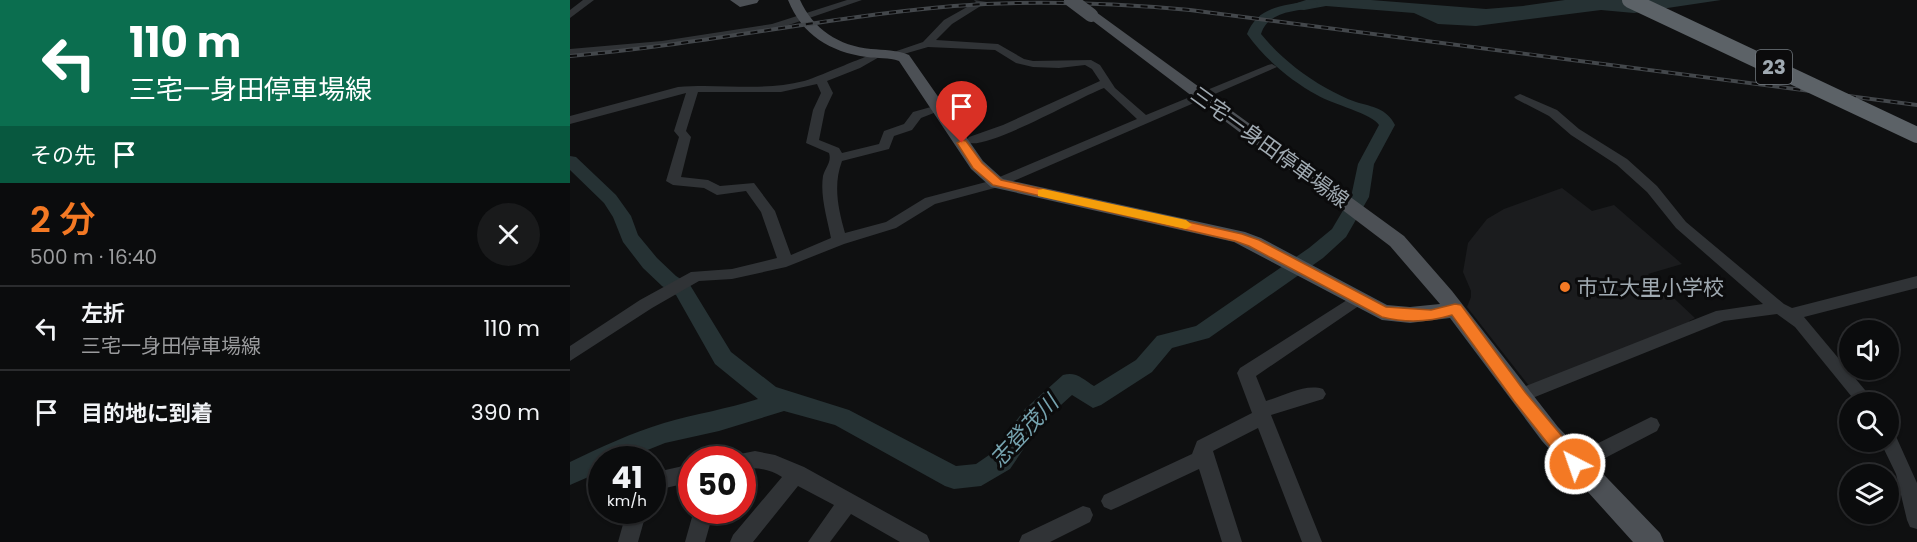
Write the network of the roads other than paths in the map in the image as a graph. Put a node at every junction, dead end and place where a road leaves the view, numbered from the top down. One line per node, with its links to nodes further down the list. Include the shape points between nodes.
1 (589, 0): 9 (street)
2 (736, 0): 3 (main road)
3 (753, 0)
4 (794, 0): 10 (main road)
5 (857, 0): 10 (street)
6 (979, 0): 13 (street, via 982,2 948,22)
7 (1071, 0): 20 (main road, 三宅一身田停車場線, bridge)
8 (1630, 0): 25 (highway, 23, bridge)
9 (570, 15)
10 (805, 18): 12 (street, via 774,27); 15 (main road, via 813,31 826,40 845,48)
11 (685, 29): 12 (street)
12 (678, 41): 14 (street)
13 (927, 44): 15 (street); 18 (street, via 998,47 1020,61 1050,66 1087,62 1098,69)
14 (570, 52)
15 (883, 54): 17 (street); 22 (main road, via 907,60)
16 (1272, 67): 20 (street)
17 (820, 78): 19 (street, via 778,89); 27 (street, via 827,93 818,105 812,143 835,151)
18 (1106, 83): 24 (street); 26 (street, via 1071,96 1018,125)
19 (694, 88): 23 (street); 30 (street, via 682,119 680,131 685,137 673,181 708,184 717,191 749,186 768,211)
20 (1200, 96): 24 (street); 33 (main road, 三宅一身田停車場線, via 1374,224 1417,262)
21 (1520, 97): 34 (street, via 1553,113 1638,176 1676,220)
22 (938, 109): 27 (street, via 917,115 908,128 888,134 885,146); 28 (main road, via 977,165)
23 (570, 120)
24 (1145, 120): 28 (street)
25 (1917, 135)
26 (973, 140)
27 (837, 158): 29 (street, via 830,176 831,206)
28 (997, 182): 29 (street, via 930,201 891,225); 32 (main road, via 1220,232 1254,243)
29 (839, 240): 30 (street)
30 (786, 262): 35 (street, via 732,274 701,274)
31 (1917, 282): 34 (street)
32 (1359, 299): 33 (main road, via 1396,315 1431,315); 39 (street, via 1246,373)
33 (1455, 309): 38 (main road, 三宅一身田停車場線)
34 (1784, 311): 36 (street, via 1820,344); 38 (street, via 1722,315)
35 (574, 346)
36 (1858, 392)
37 (1317, 394): 39 (street)
38 (1519, 396): 44 (main road, 三宅一身田停車場線)
39 (1261, 414): 42 (street, via 1204,447); 59 (street)
40 (1651, 425): 44 (street)
41 (1895, 452): 49 (street)
42 (1204, 455): 46 (street); 58 (street)
43 (756, 459): 45 (street)
44 (1575, 464): 60 (main road, 三宅一身田停車場線)
45 (797, 473): 47 (street); 55 (street)
46 (1111, 501)
47 (848, 502): 52 (street); 56 (street)
48 (1083, 515): 57 (street)
49 (1917, 520)
50 (633, 524): 53 (street)
51 (700, 524): 54 (street)
52 (907, 539)
53 (628, 542)
54 (695, 542)
55 (740, 542)
56 (818, 542)
57 (1029, 542)
58 (1232, 542)
59 (1312, 542)
60 (1651, 542)

